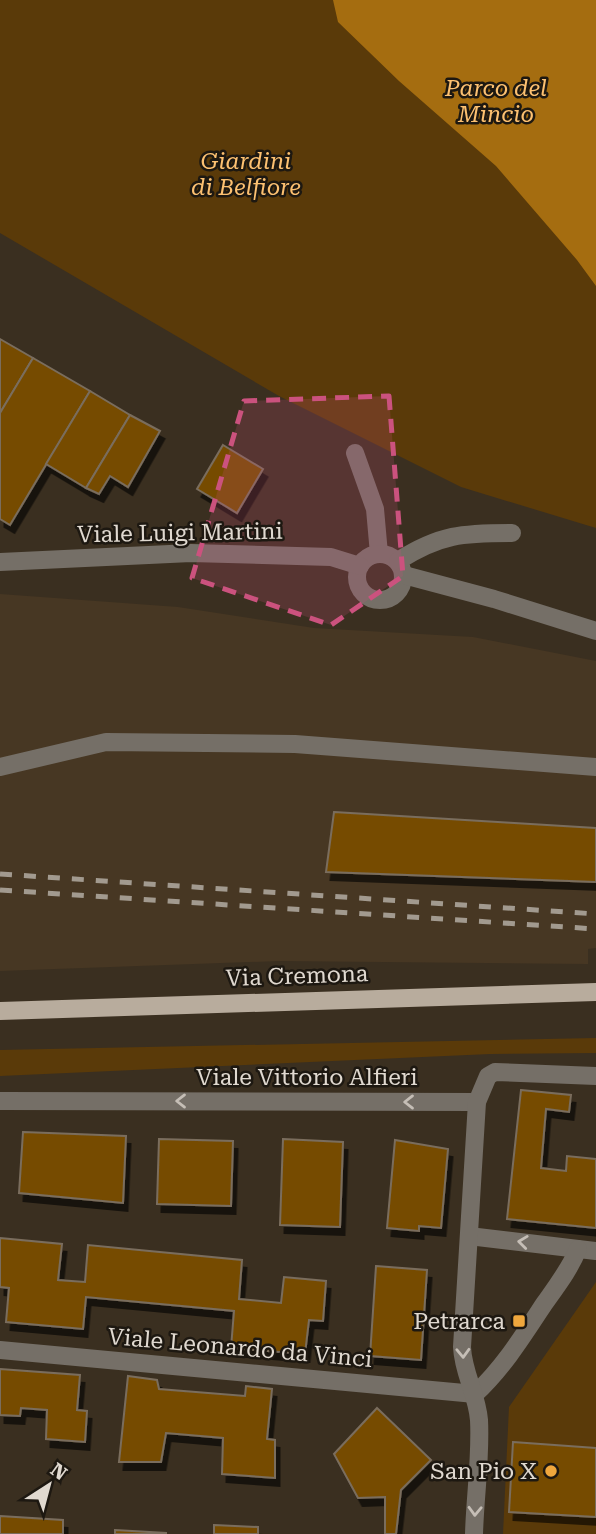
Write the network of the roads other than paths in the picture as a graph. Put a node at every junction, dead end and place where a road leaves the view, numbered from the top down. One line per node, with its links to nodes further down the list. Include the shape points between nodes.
1 (355, 453): 3 (street, via 375,509)
2 (512, 533): 6 (street, via 449,536 422,545)
3 (379, 554): 5 (street, via 366,558); 6 (street, via 386,554)
4 (0, 562): 5 (street, Viale Luigi Martini, via 191,553 331,557)
5 (360, 566): 6 (street, via 358,583 374,599 395,594 403,582)
6 (401, 568): 7 (street)
7 (596, 631)
8 (0, 767): 9 (street, via 106,742 295,744)
9 (596, 767)
10 (596, 992): 11 (main road, Via Cremona)
11 (0, 1011)
12 (596, 1076): 14 (street, via 495,1072 488,1076)
13 (0, 1101): 14 (street, Viale Vittorio Alfieri, one-way to 13)
14 (477, 1102): 15 (street)
15 (469, 1236): 16 (street, one-way to 15); 19 (street, one-way to 19, via 462,1362)
16 (578, 1249): 17 (street); 19 (street, via 511,1353)
17 (596, 1251)
18 (0, 1350): 19 (street, Viale Leonardo da Vinci)
19 (475, 1394): 20 (street, one-way to 20, via 479,1420)
20 (474, 1534)

